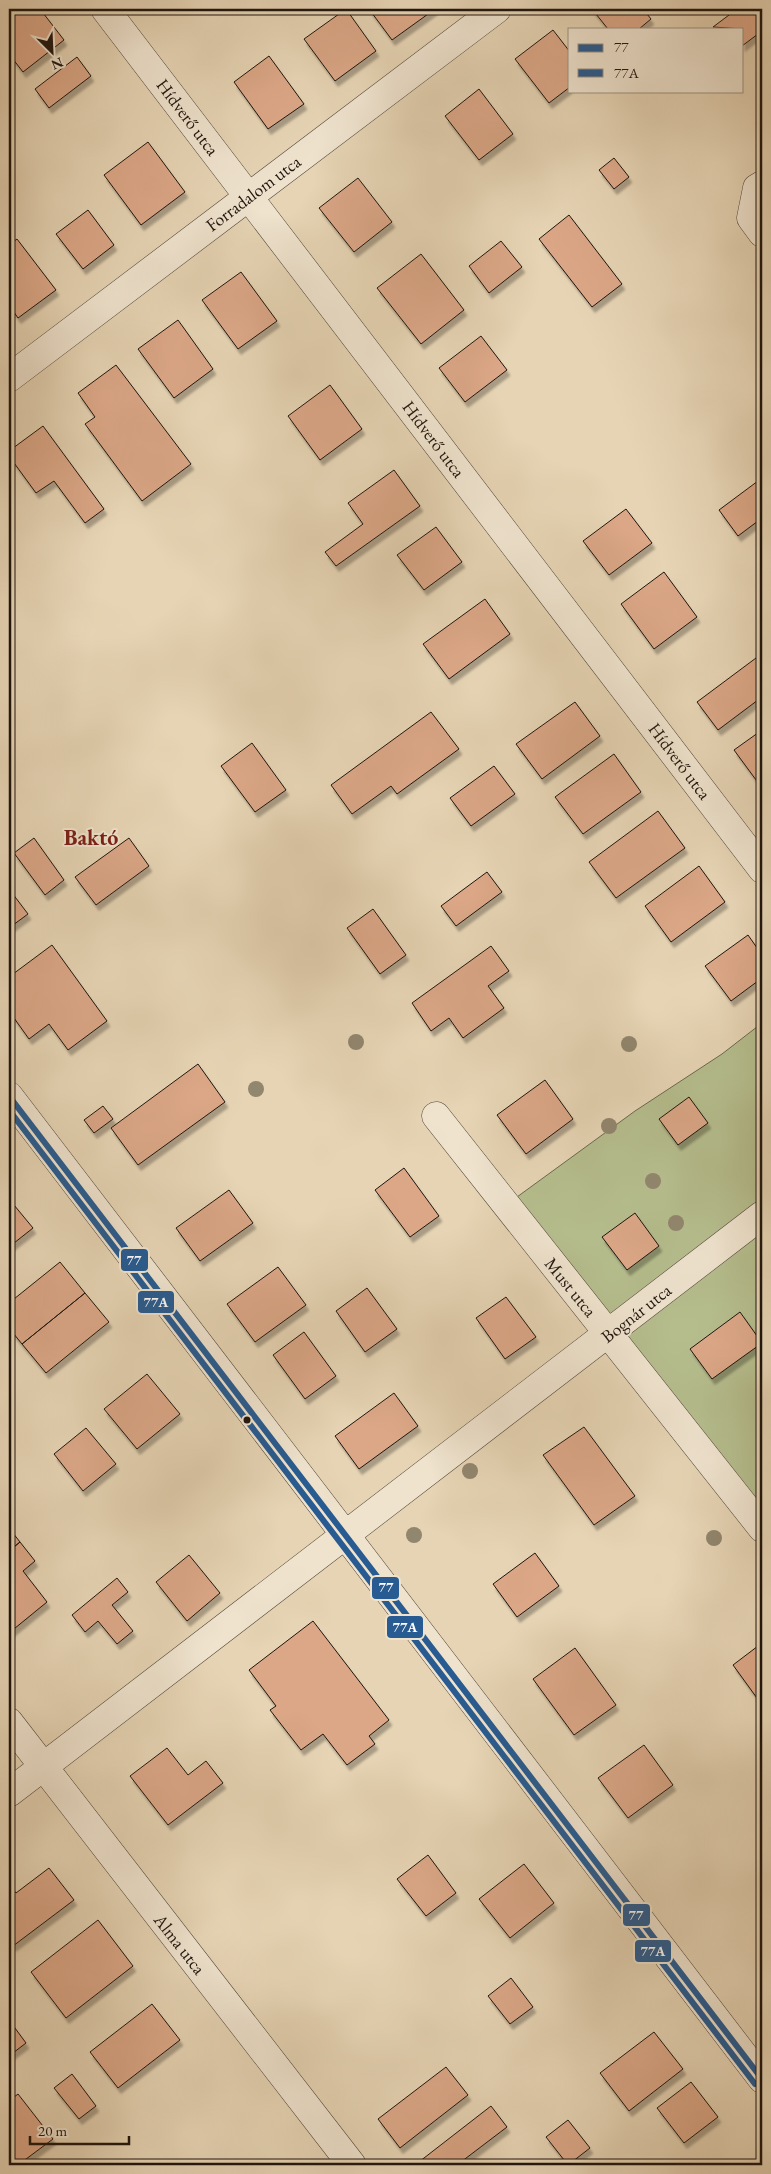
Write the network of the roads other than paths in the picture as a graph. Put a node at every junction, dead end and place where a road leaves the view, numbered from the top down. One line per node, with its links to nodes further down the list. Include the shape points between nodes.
1 (105, 9): 4 (street, Hídverő utca)
2 (497, 9): 4 (street, Forradalom utca)
3 (762, 185): 5 (street, via 757,188 751,218)
4 (248, 197): 6 (street, Forradalom utca); 7 (street, Hídverő utca)
5 (762, 233)
6 (9, 378)
7 (762, 869)
8 (9, 1096): 13 (street)
9 (436, 1116): 11 (street, Must utca)
10 (762, 1215): 11 (street, Bognár utca)
11 (608, 1334): 12 (street, Must utca); 13 (street, Bognár utca)
12 (762, 1528)
13 (345, 1534): 15 (street, Bognár utca); 17 (street)
14 (9, 1722): 15 (street, Alma utca)
15 (43, 1766): 16 (street, Bognár utca); 18 (street, Alma utca)
16 (9, 1793)
17 (762, 2079)
18 (352, 2165)

